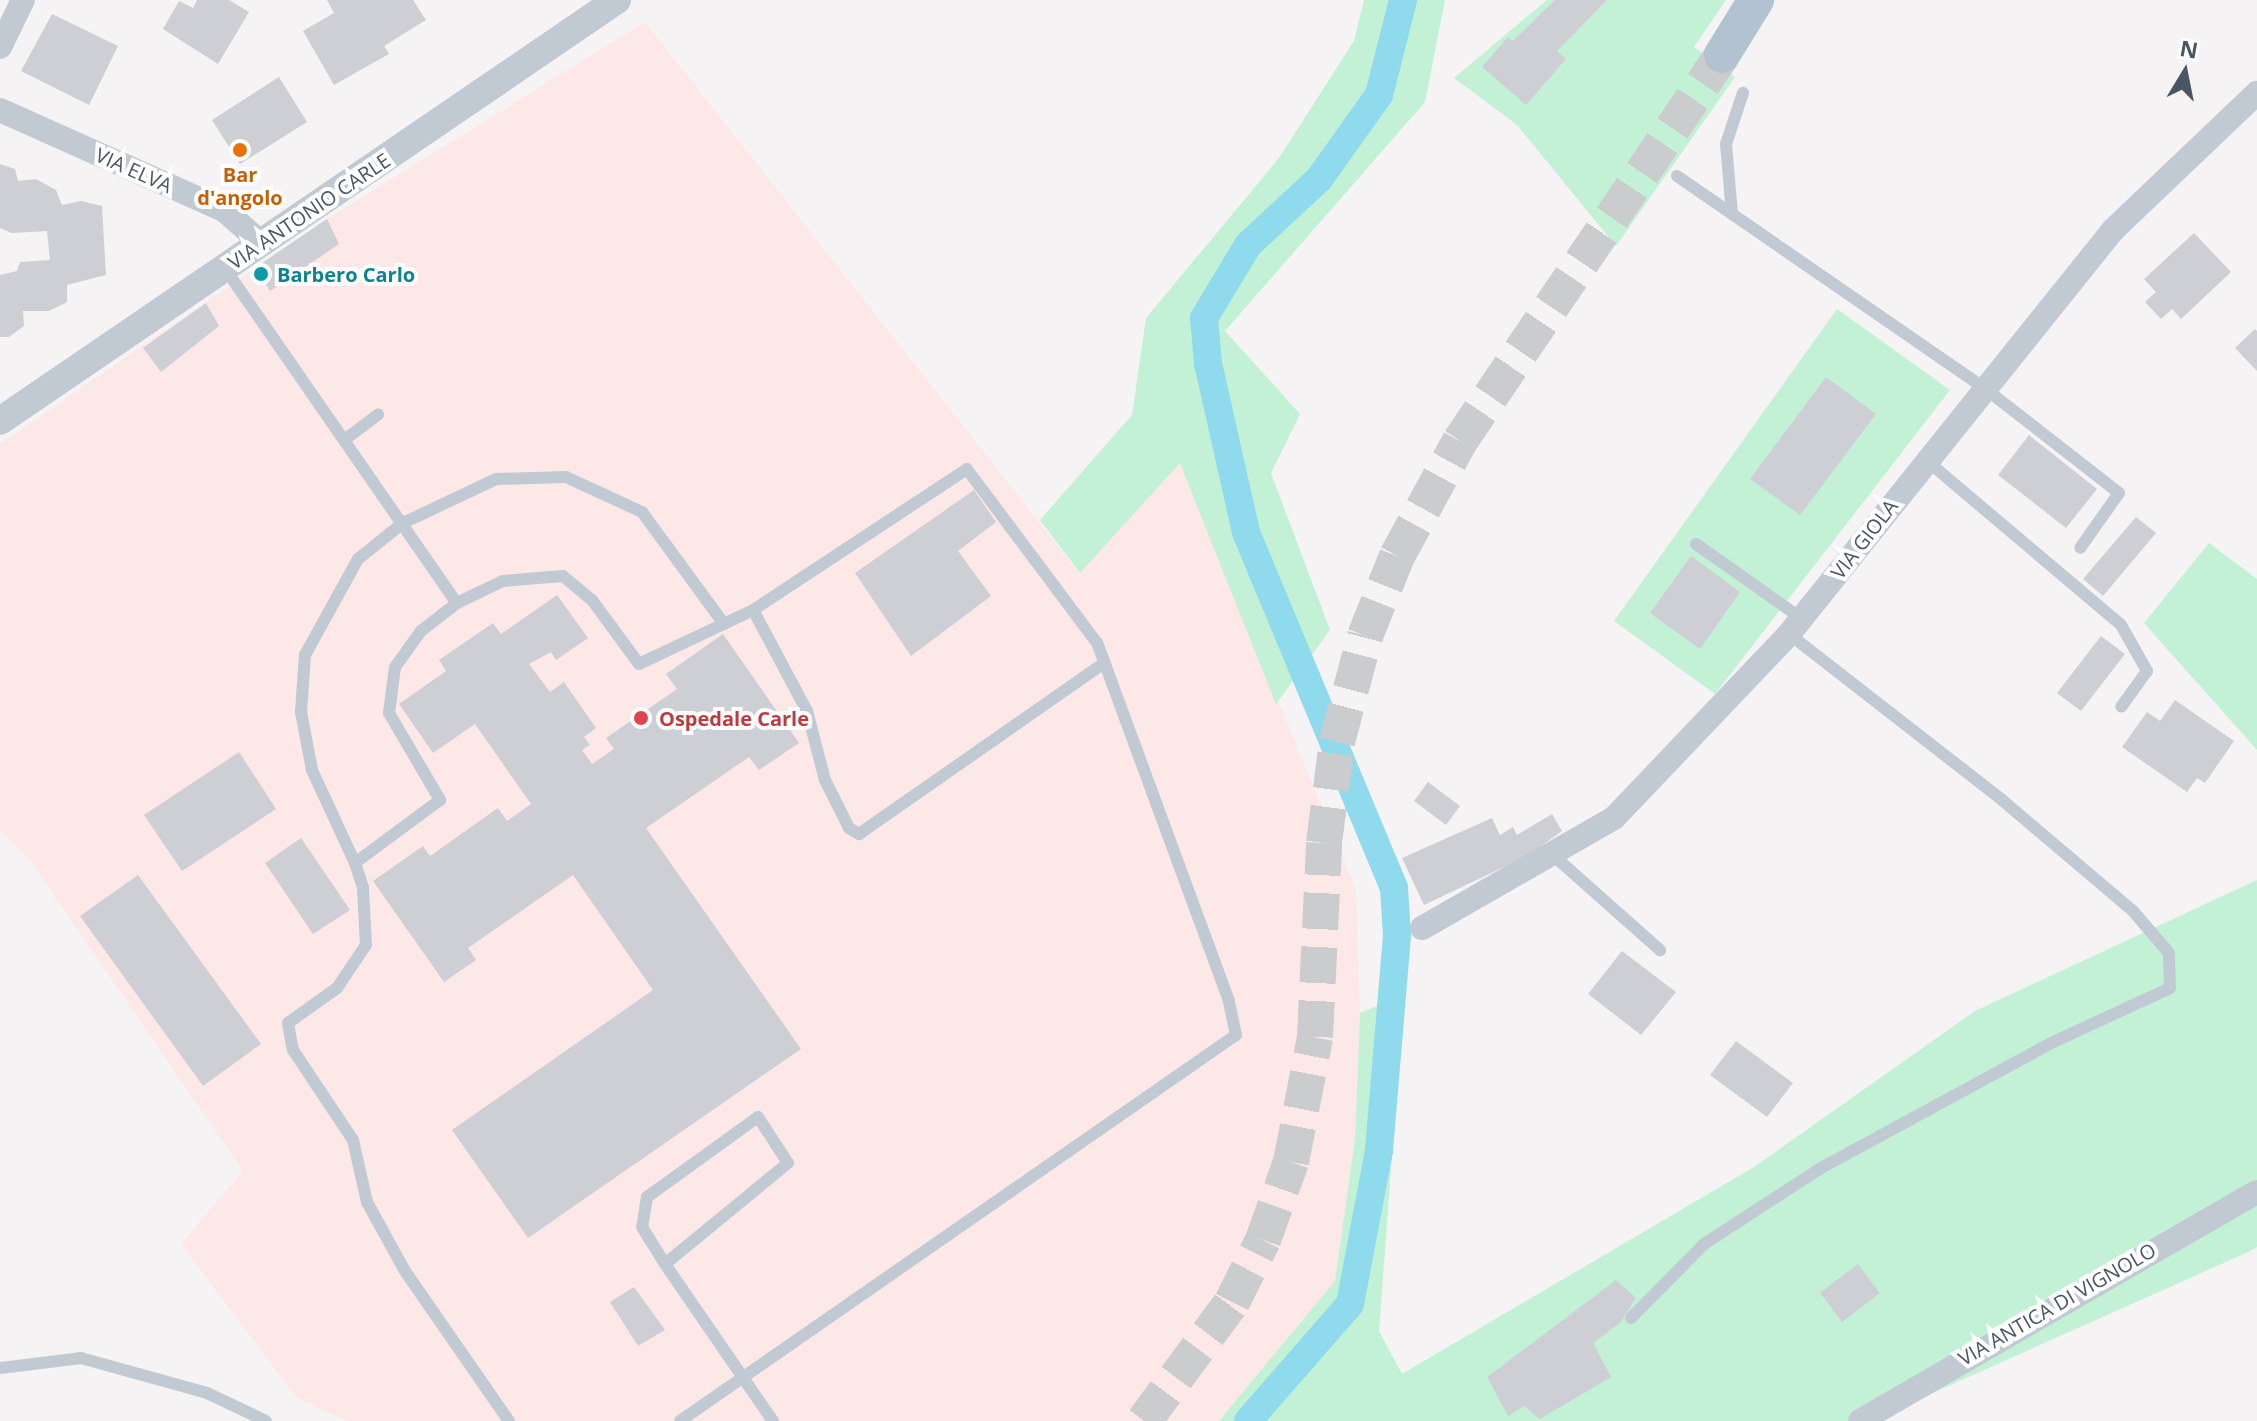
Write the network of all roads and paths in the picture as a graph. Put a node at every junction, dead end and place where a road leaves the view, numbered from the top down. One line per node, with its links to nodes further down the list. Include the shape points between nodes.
1 (23, 0): 4 (street)
2 (617, 0): 11 (street, VIA ANTONIO CARLE)
3 (1756, 0): 5 (main road)
4 (0, 47)
5 (1722, 55)
6 (1743, 93): 10 (lane, via 1726,144)
7 (2255, 97): 13 (street, VIA GIOLA, via 2113,230)
8 (0, 110): 11 (street, VIA ELVA, via 224,210)
9 (1677, 176): 10 (lane)
10 (1732, 214): 13 (lane)
11 (260, 242): 12 (street, VIA ANTONIO CARLE)
12 (224, 267): 15 (street, VIA ANTONIO CARLE); 16 (lane)
13 (1983, 387): 17 (street, VIA GIOLA); 20 (lane, via 2119,493)
14 (378, 415): 16 (lane)
15 (0, 421)
16 (347, 438): 18 (lane)
17 (1926, 460): 24 (street, VIA GIOLA); 26 (lane, via 2121,625 2147,671)
18 (403, 523): 21 (lane); 23 (lane, via 496,479 566,477 642,512); 28 (lane, via 358,559 305,655 301,712 312,770)
19 (1696, 544): 24 (lane)
20 (2080, 548)
21 (457, 603): 23 (lane, via 503,581 563,576 592,600 639,664); 28 (lane, via 421,631 395,667 389,713 440,800)
22 (753, 610): 23 (lane); 25 (lane, via 967,469 1097,643); 25 (lane, via 807,711 825,780 849,828 859,834)
23 (724, 624)
24 (1795, 626): 27 (street, VIA GIOLA, via 1614,818); 33 (lane, via 2133,911 2169,953 2170,988 2049,1044 1833,1161 1704,1244)
25 (1104, 663): 35 (lane, via 1229,1001 1236,1035)
26 (2121, 707)
27 (1554, 856): 29 (street, VIA GIOLA, via 1517,869); 30 (lane)
28 (355, 863): 37 (lane, via 363,888 366,945 337,988 288,1023 293,1050 353,1140 367,1202 405,1271)
29 (1422, 928)
30 (1660, 950)
31 (2257, 1192): 40 (street, VIA ANTICA DI VIGNOLO)
32 (665, 1264): 32 (lane, via 642,1227 647,1197 758,1117 788,1163); 35 (lane)
33 (1631, 1318)
34 (0, 1368): 36 (lane, via 81,1358 207,1393)
35 (744, 1376): 38 (lane); 39 (lane)
36 (266, 1421)
37 (509, 1421)
38 (680, 1421)
39 (773, 1421)
40 (1860, 1421)

